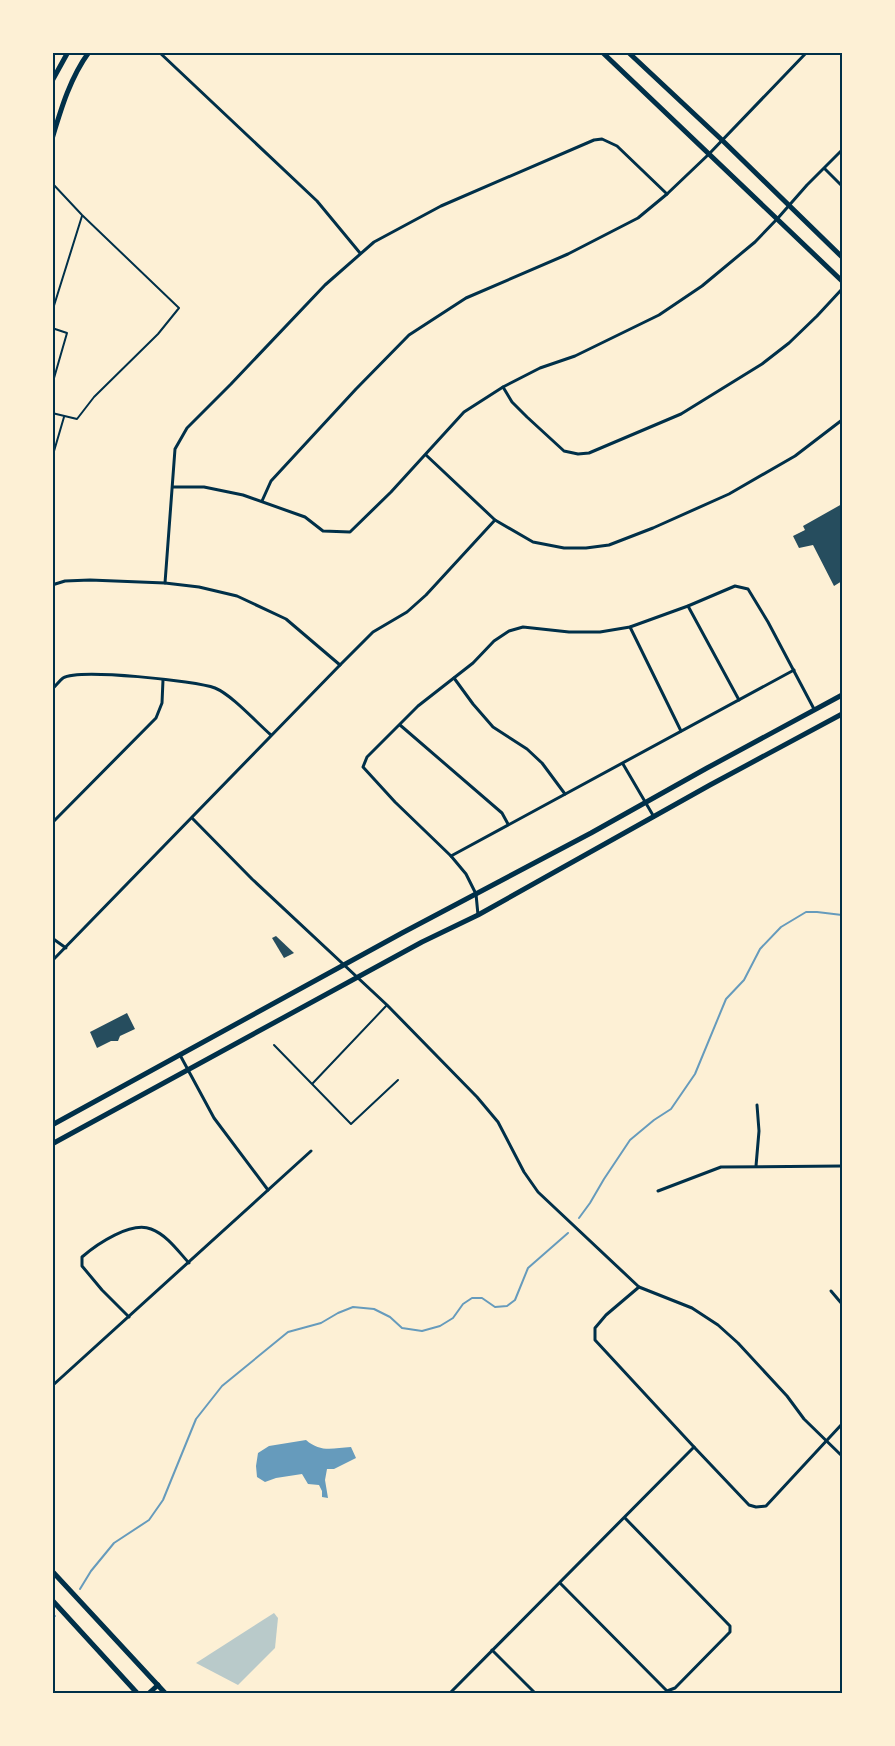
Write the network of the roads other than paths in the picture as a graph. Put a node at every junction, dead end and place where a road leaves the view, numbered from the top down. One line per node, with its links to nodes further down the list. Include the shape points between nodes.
1 (68, 52): 7 (main road)
2 (89, 52): 8 (main road, via 63,102)
3 (159, 52): 19 (street, via 317,201)
4 (602, 52): 11 (main road)
5 (628, 52): 9 (main road)
6 (807, 52): 9 (street)
7 (52, 81)
8 (52, 139)
9 (722, 140): 11 (street); 16 (main road)
10 (842, 150): 12 (street)
11 (709, 154): 15 (street); 18 (main road)
12 (825, 169): 14 (street); 16 (street)
13 (52, 183): 17 (lane)
14 (842, 186)
15 (668, 194): 19 (street, via 617,146 602,139 594,140 441,206); 33 (street, via 638,218 568,254 466,298 409,335 272,481)
16 (789, 205): 18 (street); 20 (main road)
17 (82, 215): 23 (lane); 28 (lane, via 179,308 77,419)
18 (778, 218): 21 (main road); 26 (street, via 755,242 702,286 659,315 575,356 540,368)
19 (360, 253): 32 (street, via 187,428 175,449)
20 (842, 257)
21 (842, 281)
22 (842, 289): 26 (street, via 789,343 762,364 681,414 589,453 564,451 512,402)
23 (52, 312)
24 (52, 328): 25 (lane, via 68,333)
25 (52, 385)
26 (504, 388): 30 (street, via 464,412)
27 (52, 413): 28 (lane)
28 (65, 416): 31 (lane)
29 (842, 420): 34 (street, via 795,456 729,494 609,545 564,548 533,542)
30 (426, 455): 33 (street, via 350,532 324,531 305,517); 34 (street)
31 (52, 458)
32 (173, 487): 33 (street, via 204,487); 35 (street)
33 (262, 502)
34 (494, 520): 39 (street, via 420,600 374,632)
35 (165, 583): 36 (street, via 65,580); 39 (street, via 237,596 286,619)
36 (52, 585)
37 (688, 606): 38 (street); 40 (street, via 735,586 748,589); 45 (street)
38 (630, 627): 41 (street, via 600,632 523,627 509,631); 49 (street)
39 (340, 666): 50 (street)
40 (794, 670): 45 (street); 46 (street)
41 (454, 678): 48 (street, via 418,706); 52 (street, via 494,727 542,763)
42 (163, 680): 43 (street, via 86,675 64,677); 50 (street, via 217,689); 56 (street, via 162,703 156,718)
43 (52, 689)
44 (842, 695): 46 (main road)
45 (739, 700): 49 (street)
46 (814, 710): 53 (main road)
47 (842, 714): 54 (main road)
48 (400, 725): 57 (street, via 502,813); 58 (street, via 367,757 363,767)
49 (681, 730): 51 (street)
50 (271, 735): 55 (street)
51 (622, 764): 52 (street); 53 (street)
52 (565, 794): 57 (street)
53 (646, 802): 54 (street); 59 (main road)
54 (655, 817): 60 (main road)
55 (192, 818): 62 (street); 64 (street)
56 (52, 823)
57 (508, 824): 58 (street)
58 (451, 856): 59 (street, via 466,874)
59 (476, 894): 60 (street); 64 (main road)
60 (478, 915): 65 (main road)
61 (52, 938): 62 (street)
62 (66, 948): 63 (street)
63 (52, 961)
64 (345, 965): 65 (street); 68 (main road)
65 (358, 978): 66 (street); 69 (main road)
66 (387, 1005): 71 (lane); 81 (street, via 498,1122 538,1192)
67 (274, 1045): 71 (lane)
68 (180, 1055): 69 (street); 73 (main road)
69 (188, 1070): 74 (main road); 78 (street, via 214,1118)
70 (398, 1080): 71 (lane, via 351,1124)
71 (312, 1083)
72 (757, 1106): 76 (street)
73 (52, 1124)
74 (52, 1144)
75 (311, 1151): 78 (street)
76 (756, 1166): 77 (street); 79 (street, via 721,1167)
77 (842, 1166)
78 (268, 1190): 80 (street)
79 (658, 1191)
80 (189, 1263): 84 (street); 84 (street, via 168,1240 151,1229 137,1227 92,1248 82,1257 82,1266)
81 (639, 1287): 87 (street, via 692,1308 718,1325); 88 (street, via 595,1328 596,1340)
82 (832, 1292): 83 (street)
83 (842, 1304)
84 (130, 1316): 85 (street)
85 (52, 1386)
86 (842, 1424): 87 (street)
87 (827, 1441): 88 (street, via 766,1506 756,1507 749,1505); 89 (street)
88 (694, 1447): 90 (street)
89 (842, 1456)
90 (625, 1518): 92 (street); 92 (street, via 730,1626 730,1632 675,1688 667,1691)
91 (52, 1571): 95 (main road)
92 (560, 1583): 94 (street)
93 (52, 1600): 96 (main road)
94 (492, 1650): 99 (street); 100 (street)
95 (158, 1685): 97 (main road); 98 (main road)
96 (138, 1694)
97 (148, 1694)
98 (166, 1694)
99 (449, 1694)
100 (536, 1694)

